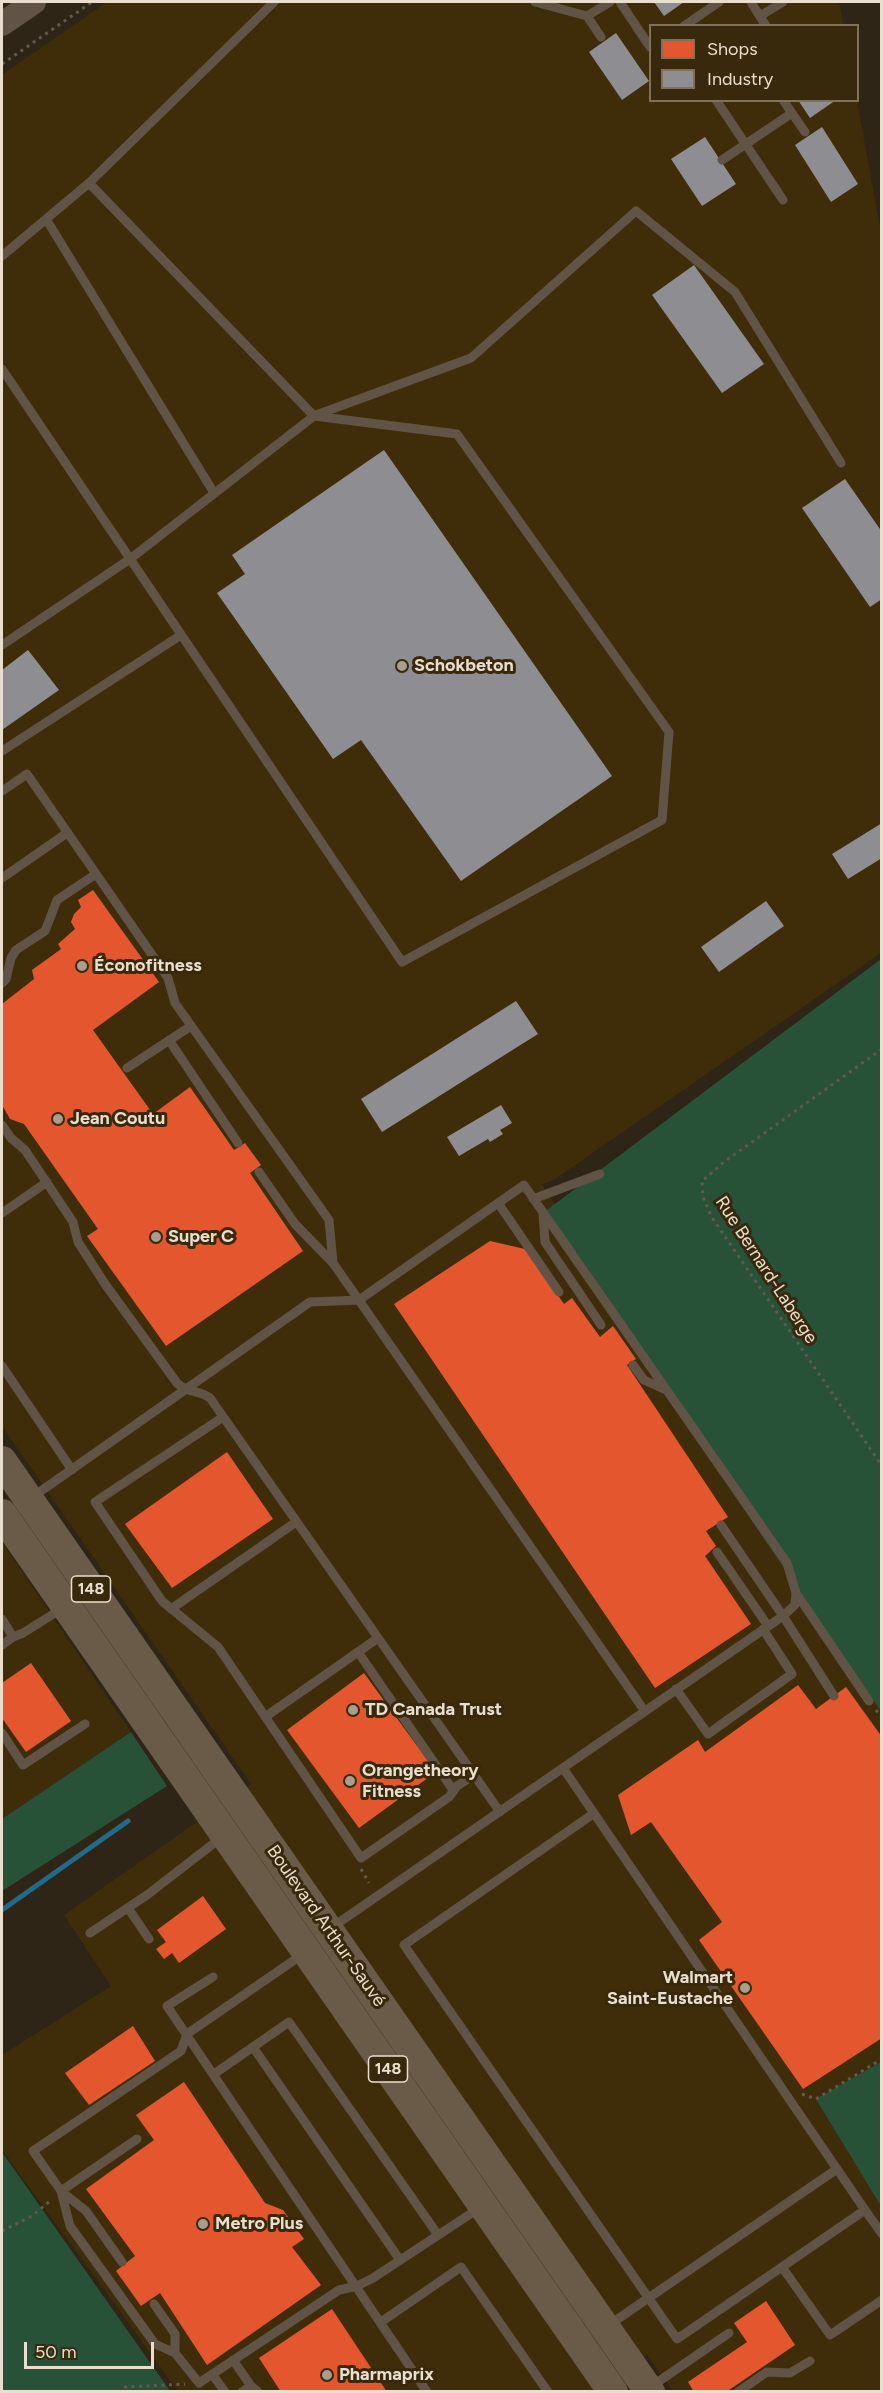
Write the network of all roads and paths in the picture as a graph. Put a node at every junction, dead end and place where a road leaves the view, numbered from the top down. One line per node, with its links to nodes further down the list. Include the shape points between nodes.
1 (92, 2): 17 (path)
2 (274, 2): 24 (lane)
3 (535, 2): 10 (lane)
4 (610, 2): 10 (lane)
5 (620, 2): 16 (lane)
6 (718, 2): 13 (lane)
7 (751, 2): 11 (lane)
8 (783, 2): 11 (lane)
9 (29, 3): 12 (street)
10 (587, 16): 15 (lane)
11 (760, 16): 14 (lane)
12 (2, 24)
13 (687, 24)
14 (765, 24)
15 (601, 37)
16 (649, 44)
17 (2, 64)
18 (717, 102): 22 (lane)
19 (784, 102): 20 (lane)
20 (792, 113): 21 (lane); 22 (lane)
21 (805, 132)
22 (745, 145): 23 (lane); 25 (lane)
23 (722, 160)
24 (89, 183): 26 (lane); 29 (lane)
25 (783, 200)
26 (46, 219): 27 (lane); 31 (lane)
27 (2, 256)
28 (2, 369): 32 (lane)
29 (314, 416): 30 (lane, via 471,358 636,211 735,292); 31 (lane); 33 (lane, via 457,434 669,732 662,820 402,962)
30 (841, 463)
31 (214, 493): 32 (lane)
32 (130, 559): 33 (lane); 34 (lane)
33 (181, 635): 35 (lane)
34 (2, 645)
35 (2, 751)
36 (2, 791): 37 (lane, via 27,774)
37 (67, 833): 38 (lane); 39 (lane)
38 (96, 874): 40 (lane, via 58,898 45,930 13,955); 41 (lane, via 168,978 175,1003)
39 (2, 878)
40 (2, 983)
41 (191, 1026): 42 (lane); 54 (lane, via 329,1220)
42 (169, 1040): 44 (lane); 46 (lane)
43 (882, 1049): 64 (path, Rue Bernard-Laberge, via 702,1181 703,1197 711,1216)
44 (127, 1068)
45 (2, 1125): 49 (lane, via 25,1149)
46 (238, 1143)
47 (260, 1172): 54 (lane, via 295,1224)
48 (600, 1174): 50 (lane)
49 (47, 1182): 52 (lane); 60 (lane, via 105,1284 177,1383)
50 (533, 1199): 51 (lane, via 524,1185); 53 (lane)
51 (498, 1203): 55 (lane); 56 (lane)
52 (2, 1213)
53 (543, 1213): 57 (lane, via 545,1242); 61 (lane)
54 (333, 1263): 56 (lane)
55 (559, 1292)
56 (359, 1300): 60 (lane, via 310,1302); 83 (lane)
57 (601, 1325)
58 (633, 1365): 61 (lane, via 644,1380)
59 (2, 1366): 65 (lane)
60 (187, 1390): 62 (lane, via 206,1395); 65 (lane)
61 (668, 1391): 70 (lane, via 787,1563)
62 (223, 1417): 67 (lane); 72 (lane, via 95,1502)
63 (2, 1461): 66 (main road, Boulevard Arthur-Sauvé / 148)
64 (882, 1466)
65 (72, 1470): 66 (lane)
66 (13, 1509): 71 (main road, Boulevard Arthur-Sauvé / 148)
67 (296, 1522): 72 (lane); 77 (lane)
68 (721, 1525): 73 (lane)
69 (717, 1552): 75 (lane)
70 (796, 1593): 73 (lane, via 795,1605); 82 (lane)
71 (78, 1598): 76 (lane); 92 (main road, Boulevard Arthur-Sauvé / 148)
72 (171, 1609): 84 (lane, via 218,1647)
73 (783, 1616): 75 (lane); 81 (lane)
74 (2, 1620): 76 (lane)
75 (765, 1628): 80 (lane); 80 (lane, via 792,1674 708,1734)
76 (13, 1637): 78 (lane)
77 (378, 1638): 79 (lane); 88 (lane)
78 (2, 1645)
79 (358, 1652): 84 (lane); 89 (lane)
80 (676, 1689): 83 (lane)
81 (834, 1696)
82 (869, 1701)
83 (644, 1710): 87 (lane)
84 (265, 1717): 89 (lane, via 361,1858 449,1797)
85 (85, 1724): 86 (lane, via 23,1765)
86 (2, 1733)
87 (563, 1768): 90 (lane); 91 (lane)
88 (474, 1775): 89 (lane); 90 (lane)
89 (453, 1790)
90 (500, 1812): 96 (lane)
91 (593, 1814): 104 (lane); 115 (lane, via 404,1945)
92 (238, 1826): 93 (lane); 96 (main road, Boulevard Arthur-Sauvé / 148)
93 (128, 1908): 94 (lane); 95 (lane)
94 (90, 1933)
95 (149, 1939)
96 (317, 1941): 98 (lane); 106 (main road, Boulevard Arthur-Sauvé / 148)
97 (213, 1977): 98 (lane, via 167,2006)
98 (187, 2034): 101 (lane); 105 (lane, via 181,2051 33,2151)
99 (253, 2047): 101 (lane); 110 (lane, via 289,2022); 111 (lane)
100 (882, 2059): 102 (path, via 816,2100)
101 (214, 2074): 114 (lane)
102 (804, 2093)
103 (137, 2139): 105 (lane)
104 (837, 2169): 107 (lane); 115 (lane)
105 (61, 2191): 108 (path, via 32,2216); 112 (lane, via 86,2211); 121 (lane, via 70,2226 155,2344)
106 (496, 2196): 110 (lane); 120 (main road, Boulevard Arthur-Sauvé / 148)
107 (865, 2210): 109 (lane); 113 (lane)
108 (2, 2231)
109 (882, 2234)
110 (438, 2235): 111 (lane)
111 (400, 2260): 114 (lane)
112 (122, 2262)
113 (782, 2267): 115 (lane, via 677,2339); 116 (lane, via 830,2335)
114 (357, 2286): 118 (lane); 122 (lane, via 339,2290)
115 (648, 2298): 120 (lane)
116 (882, 2300)
117 (154, 2304): 121 (lane, via 175,2334)
118 (381, 2322): 131 (lane); 132 (lane, via 461,2267)
119 (729, 2333): 128 (lane)
120 (593, 2336): 128 (main road, Boulevard Arthur-Sauvé / 148); 133 (main road, Boulevard Arthur-Sauvé / 148)
121 (175, 2353): 125 (lane)
122 (233, 2360): 124 (lane); 127 (lane)
123 (810, 2361): 134 (lane, via 790,2373 767,2372)
124 (212, 2374): 125 (lane); 129 (lane)
125 (199, 2383): 126 (path)
126 (124, 2387)
127 (255, 2389): 130 (lane)
128 (648, 2390)
129 (225, 2391)
130 (242, 2391)
131 (427, 2391)
132 (548, 2391)
133 (613, 2391)
134 (738, 2391)

